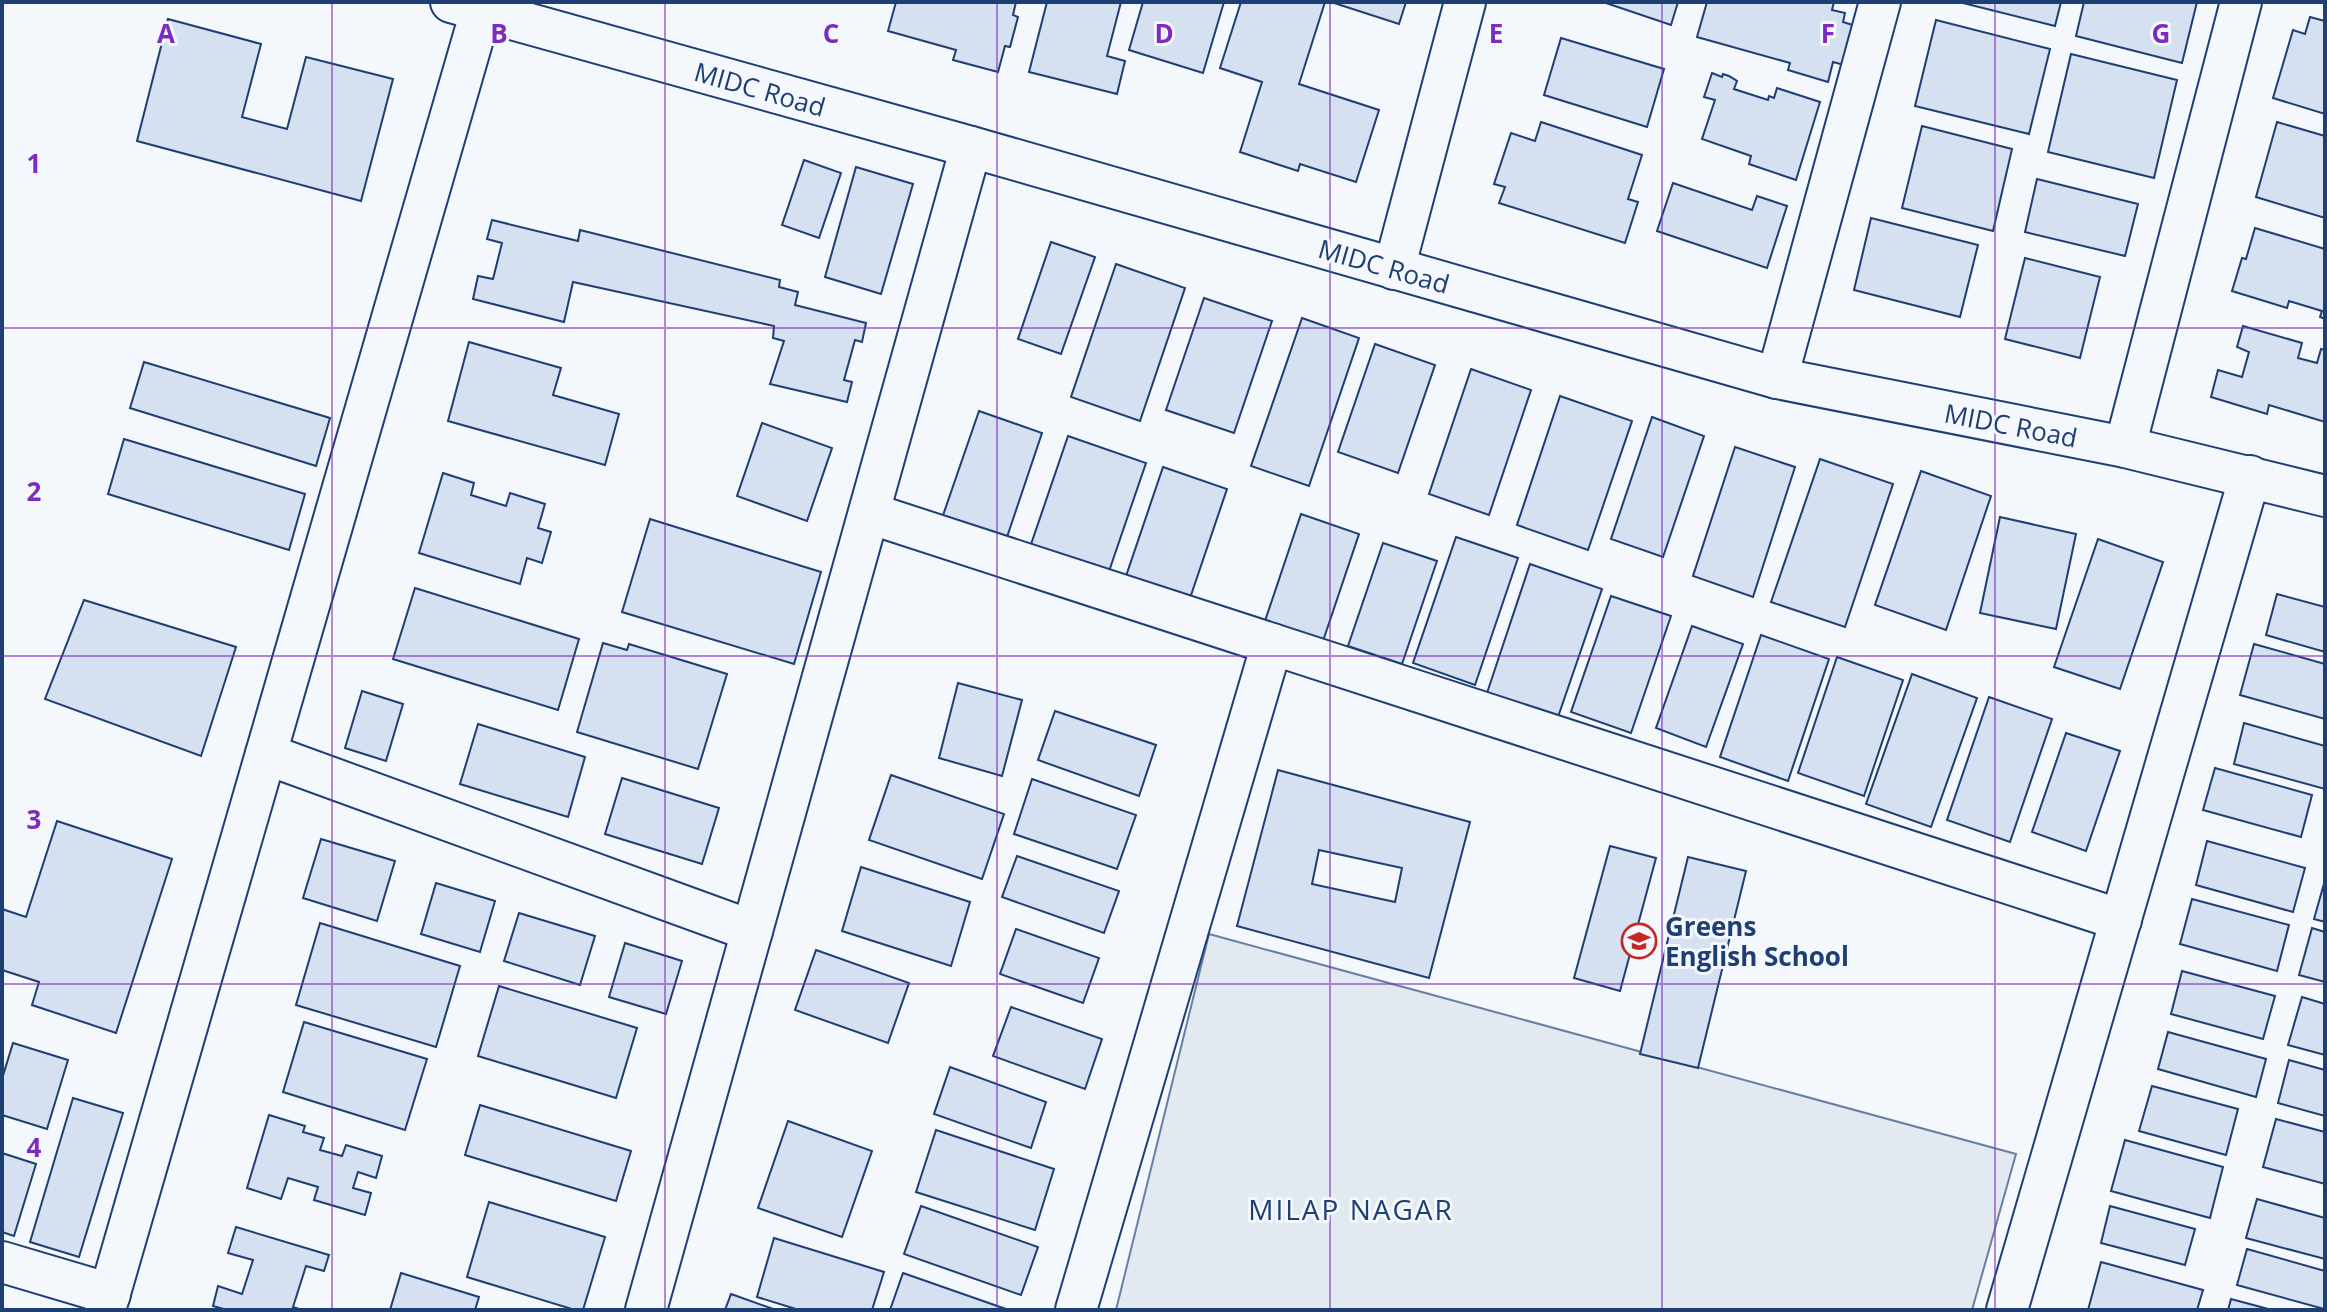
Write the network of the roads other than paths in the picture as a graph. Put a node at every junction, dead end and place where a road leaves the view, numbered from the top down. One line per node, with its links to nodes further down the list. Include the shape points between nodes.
1 (1465, 2): 6 (street)
2 (1880, 2): 7 (street)
3 (2241, 2): 8 (street)
4 (466, 6): 5 (street, MIDC Road); 13 (street)
5 (971, 147): 6 (street, MIDC Road); 11 (street)
6 (1394, 269): 7 (street, MIDC Road)
7 (1777, 378): 8 (street, MIDC Road)
8 (2125, 447): 9 (street, MIDC Road)
9 (2250, 476): 10 (street, MIDC Road); 14 (street)
10 (2325, 496)
11 (869, 513): 12 (street); 15 (street)
12 (1272, 644): 14 (street); 19 (street)
13 (266, 754): 15 (street); 17 (street)
14 (2121, 920): 20 (street)
15 (752, 931): 18 (street)
16 (2, 1262): 17 (street)
17 (108, 1302)
18 (646, 1310)
19 (1076, 1310)
20 (2007, 1310)

